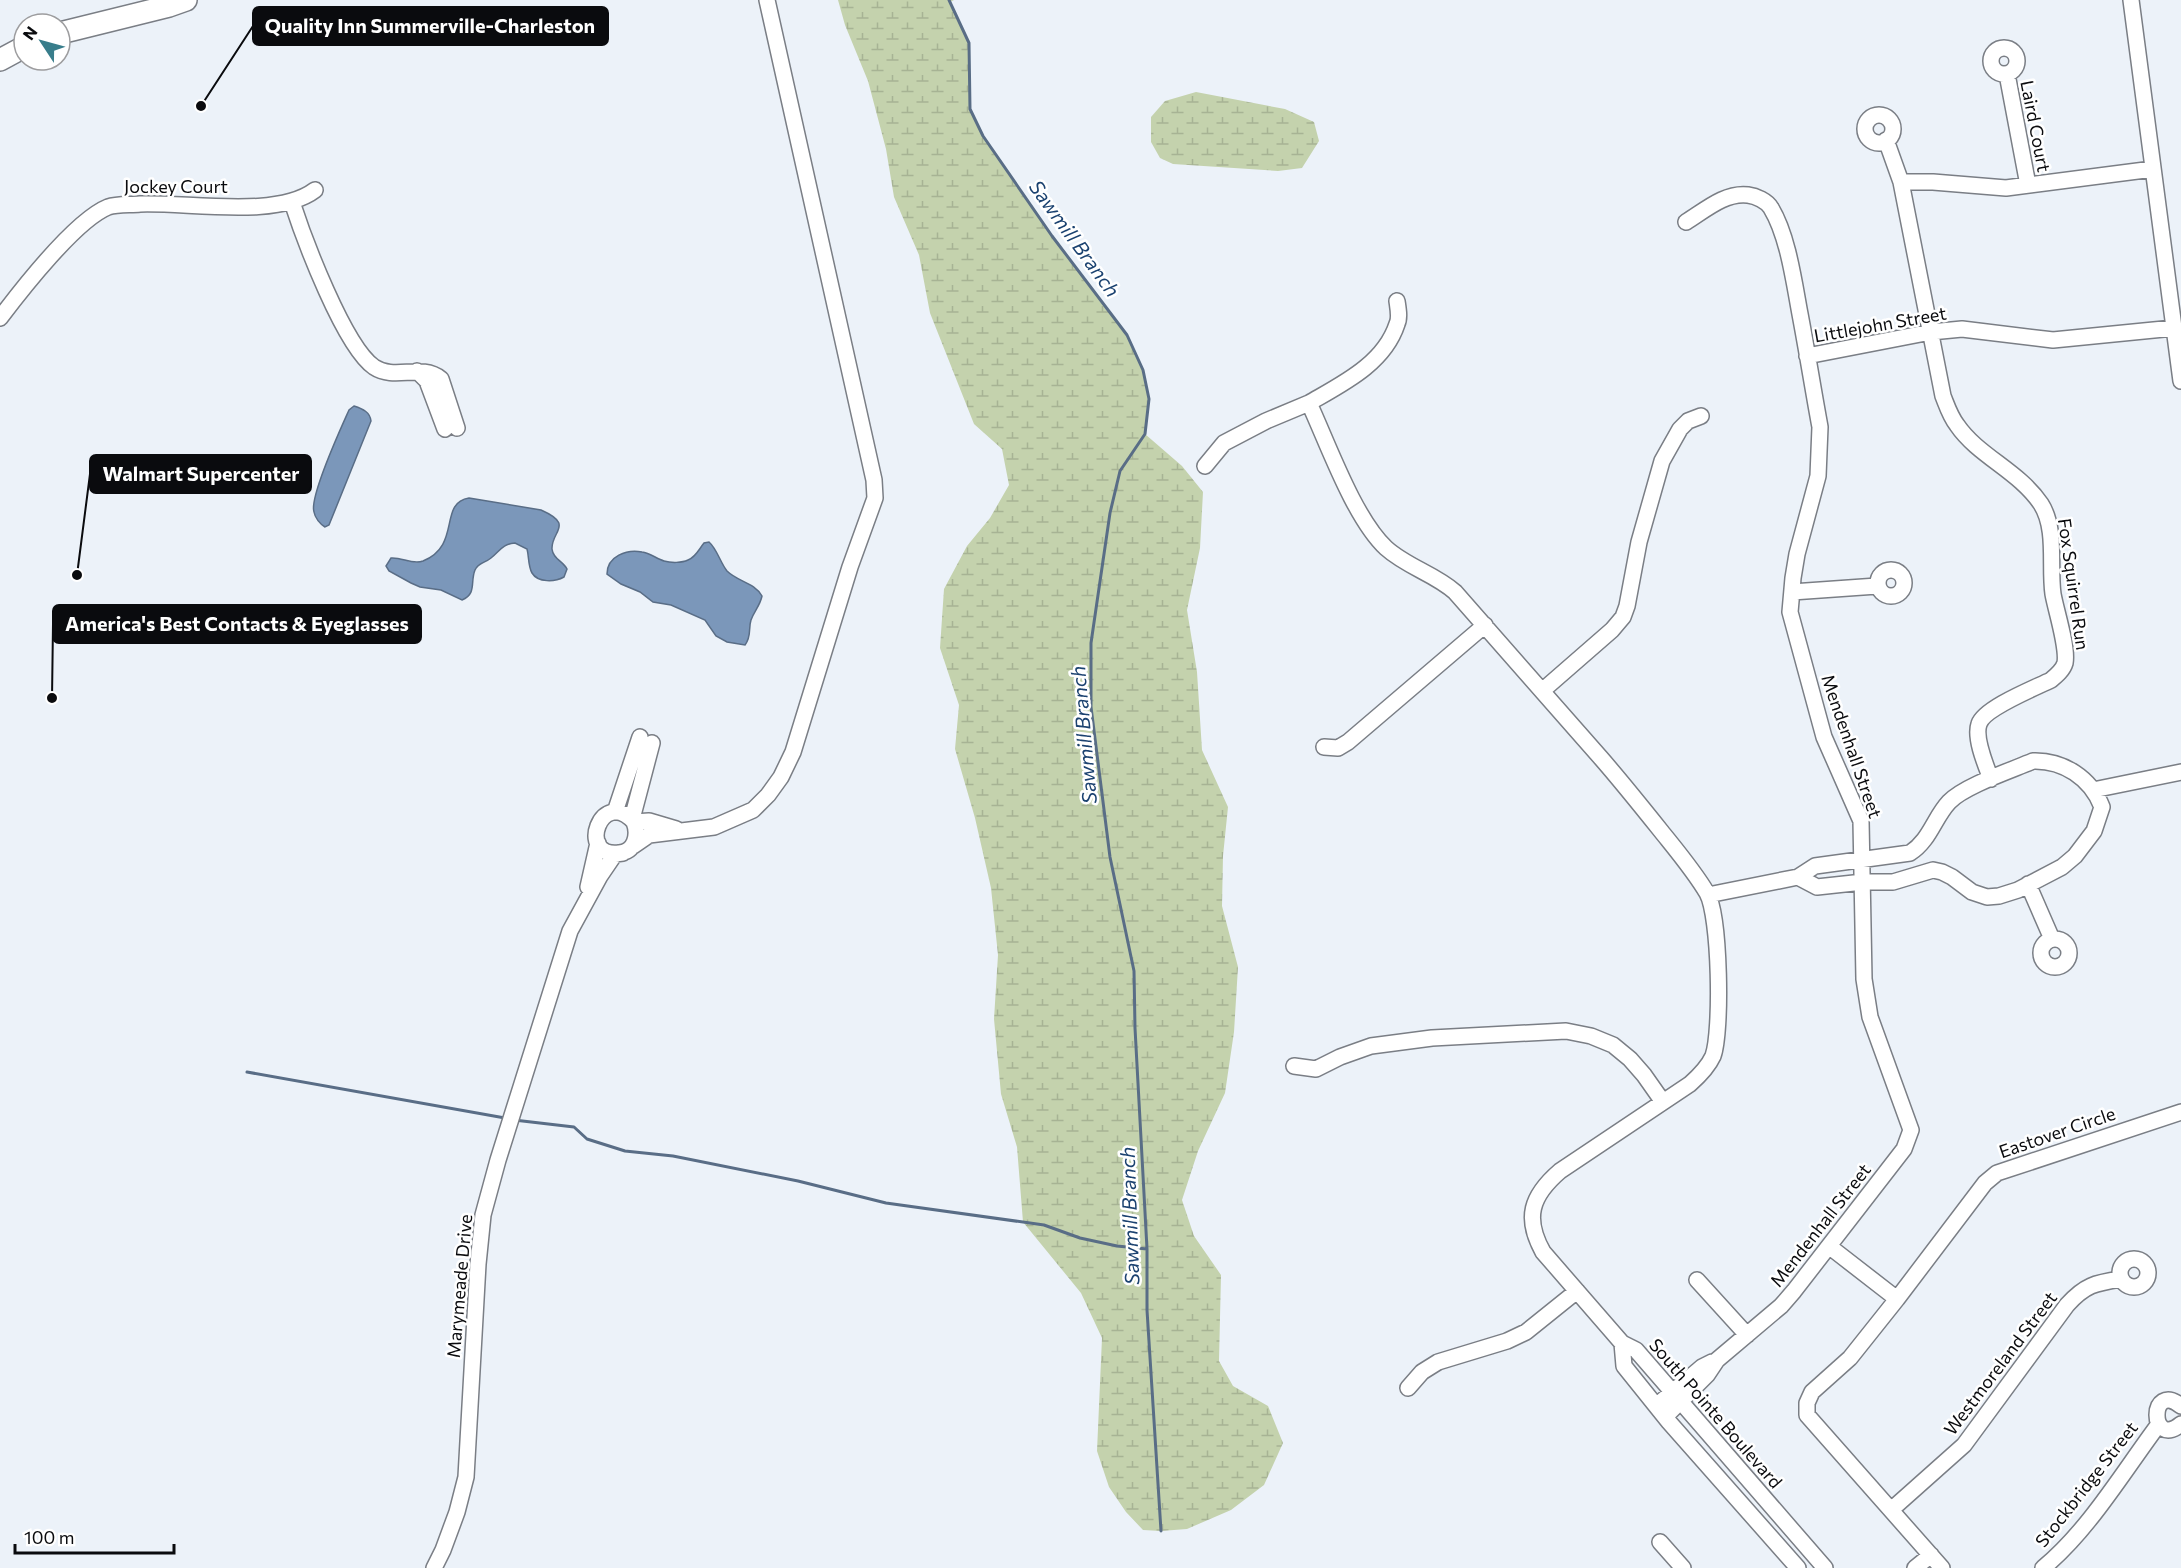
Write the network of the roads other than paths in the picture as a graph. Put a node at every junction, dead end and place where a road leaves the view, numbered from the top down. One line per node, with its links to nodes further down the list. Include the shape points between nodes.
1 (186, 0): 4 (highway)
2 (767, 0): 33 (street, via 875,498 793,752 781,777 753,810 714,827)
3 (2131, 0): 7 (street)
4 (72, 30)
5 (2007, 74): 9 (street, Laird Court)
6 (1886, 140): 8 (street, Fox Squirrel Run)
7 (2153, 169): 9 (street); 15 (street)
8 (1901, 182): 9 (street, via 2006,188); 16 (street, Fox Squirrel Run)
9 (2028, 185)
10 (315, 190): 11 (street, Jockey Court)
11 (292, 202): 14 (street, Jockey Court, via 256,206 110,206 74,232); 21 (street, via 325,287 361,354 387,372 417,371 441,379)
12 (1686, 222): 17 (street, Mendenhall Street, via 1734,196 1748,195 1770,205 1793,273)
13 (1398, 301): 19 (street, via 1398,322 1378,355 1354,377)
14 (0, 318)
15 (2174, 327): 16 (street, Littlejohn Street, via 2053,340 1962,329); 18 (street)
16 (1931, 332): 17 (street, Littlejohn Street); 29 (street, Fox Squirrel Run, via 1943,396 1954,421 1972,441 2030,488 2049,523 2053,592 2065,662 2051,680 1986,713 1978,724)
17 (1807, 356): 24 (street, Mendenhall Street, via 1820,427 1818,476 1797,554)
18 (2181, 381)
19 (1308, 403): 22 (street, via 1224,443); 25 (street, via 1363,519 1376,536 1402,560 1446,584)
20 (1701, 416): 26 (street, via 1680,429 1662,461 1623,617)
21 (451, 429)
22 (1205, 466)
23 (1877, 586): 24 (street)
24 (1792, 592): 36 (street, Mendenhall Street, via 1790,612 1815,708 1861,821)
25 (1485, 625): 26 (street); 27 (street, via 1348,742 1338,748)
26 (1542, 691): 40 (street, via 1624,786)
27 (1324, 747)
28 (2181, 772): 30 (street)
29 (1991, 779): 30 (street, via 2033,761 2047,760 2062,765); 36 (street, via 1949,802 1920,847 1910,853)
30 (2093, 790): 39 (street, via 2102,807 2094,831 2062,867)
31 (615, 812): 32 (street); 32 (street, via 646,740); 34 (street, via 597,824)
32 (633, 820): 33 (street); 35 (street, via 636,838)
33 (689, 830): 35 (street, via 649,835)
34 (598, 843): 35 (street, via 609,853); 41 (street, Marymeade Drive)
35 (628, 849): 41 (street, Marymeade Drive, via 615,854)
36 (1862, 860): 37 (street, via 1815,866); 38 (street, Mendenhall Street)
37 (1798, 877): 38 (street, via 1817,887); 40 (street)
38 (1863, 882): 39 (street, via 1893,882 1933,870 1987,897); 46 (street, Mendenhall Street, via 1864,979 1870,1017 1911,1130 1904,1149)
39 (2028, 884): 42 (street)
40 (1708, 895): 44 (street, via 1716,934 1717,1042 1702,1074)
41 (582, 909): 62 (street, Marymeade Drive, via 560,960 483,1215 466,1478)
42 (2052, 939)
43 (1294, 1066): 44 (street, via 1316,1069 1371,1046 1432,1038 1566,1031 1613,1045 1637,1067)
44 (1663, 1102): 49 (street, via 1560,1171 1537,1195 1532,1221 1535,1238)
45 (2181, 1112): 50 (street, Eastover Circle, via 1997,1173 1985,1183)
46 (1830, 1247): 50 (street); 51 (street, Mendenhall Street, via 1781,1306)
47 (2121, 1279): 59 (street, Westmoreland Street, via 2096,1283 2080,1291 1964,1445)
48 (1697, 1280): 51 (street)
49 (1576, 1291): 52 (street); 53 (street, via 1526,1332 1438,1362)
50 (1897, 1299): 59 (street, Eastover Circle, via 1850,1358 1812,1392 1806,1403 1807,1415)
51 (1747, 1335): 54 (street, Mendenhall Street, via 1707,1375)
52 (1622, 1343): 54 (street, South Pointe Boulevard, via 1636,1350); 56 (street, South Pointe Boulevard, via 1624,1366)
53 (1408, 1388)
54 (1677, 1397): 56 (street, Mendenhall Street); 65 (street, South Pointe Boulevard)
55 (2181, 1406): 57 (street, Stockbridge Street, via 2171,1401 2162,1403 2157,1411)
56 (1661, 1412): 64 (street, South Pointe Boulevard)
57 (2159, 1424): 58 (street, via 2172,1429); 68 (street, Stockbridge Street, via 2077,1533)
58 (2181, 1424)
59 (1891, 1510): 61 (street, Eastover Circle)
60 (1660, 1542): 63 (street)
61 (1931, 1555): 66 (street); 67 (street, Eastover Circle)
62 (434, 1568)
63 (1683, 1568)
64 (1798, 1568)
65 (1825, 1568)
66 (1915, 1568)
67 (1942, 1568)
68 (2043, 1568)

